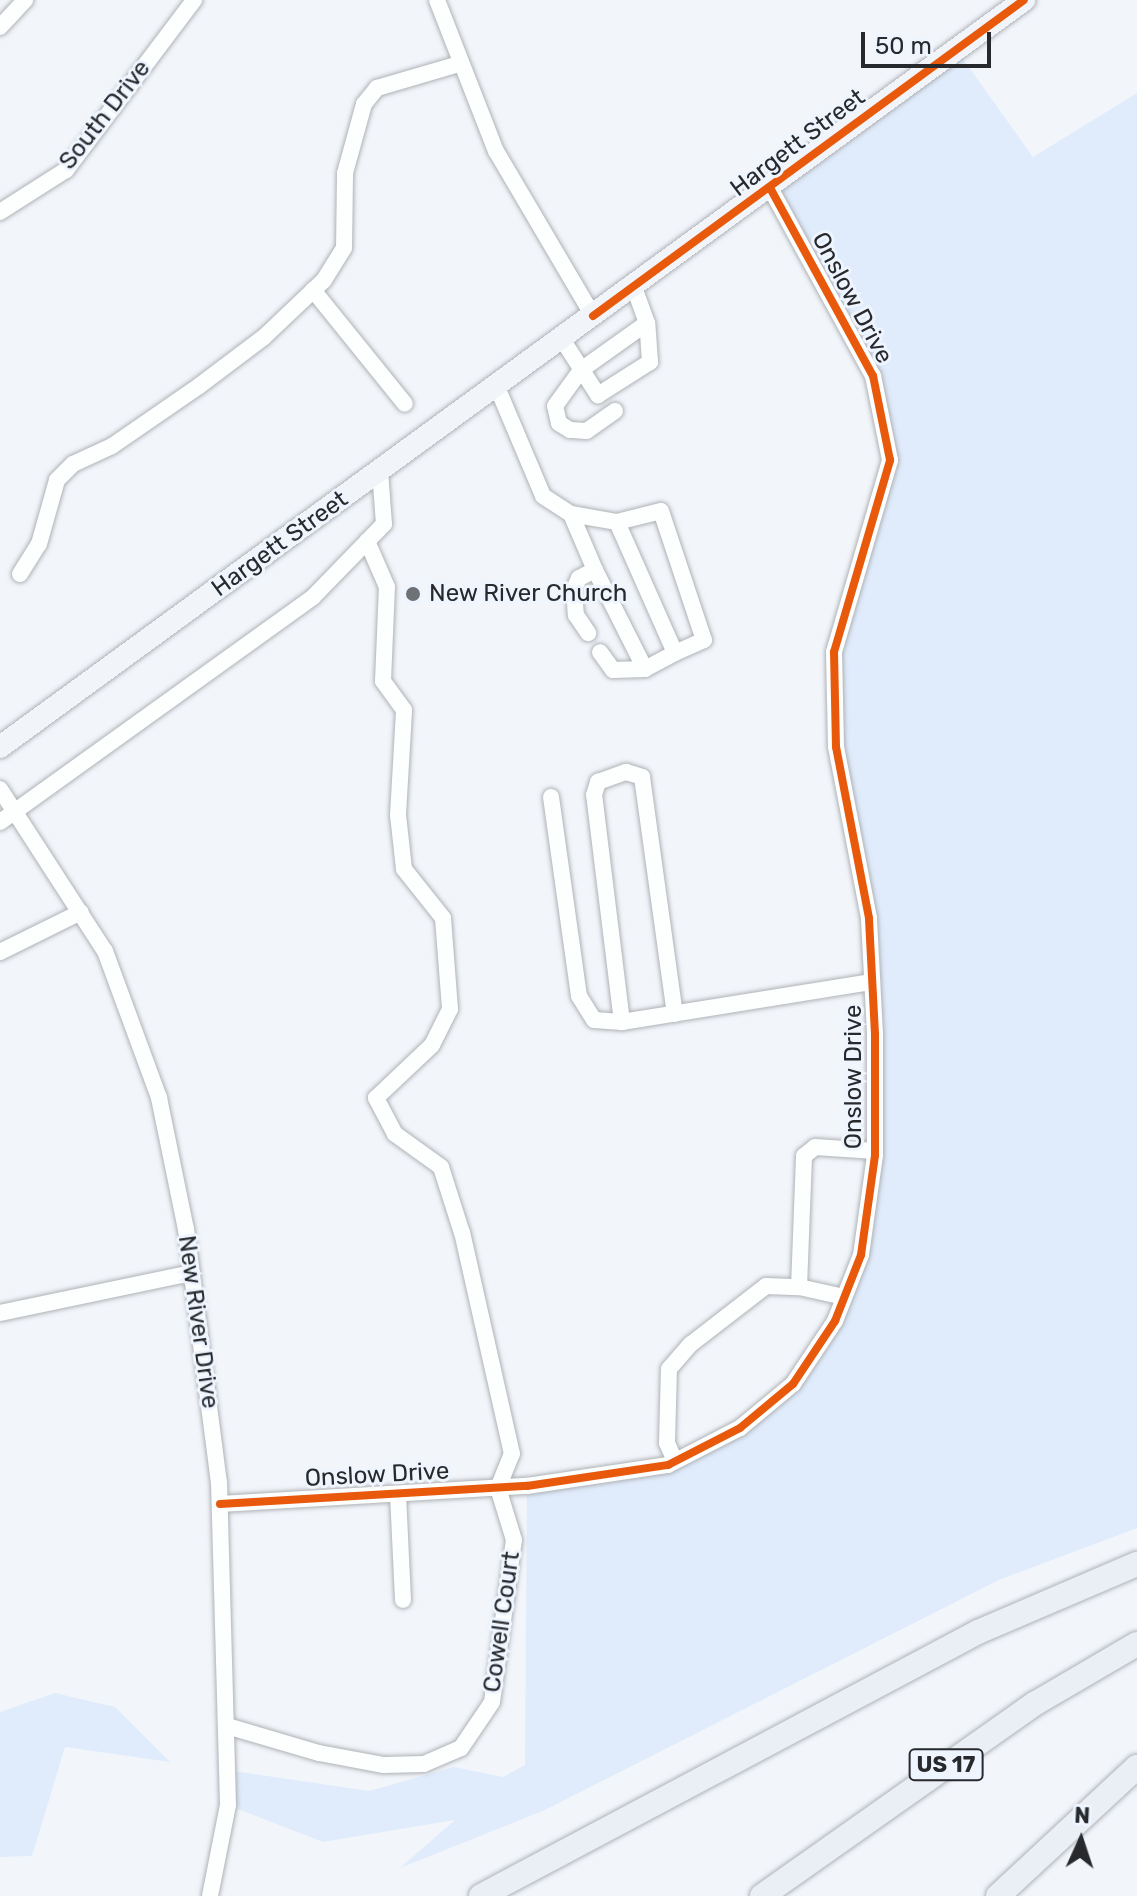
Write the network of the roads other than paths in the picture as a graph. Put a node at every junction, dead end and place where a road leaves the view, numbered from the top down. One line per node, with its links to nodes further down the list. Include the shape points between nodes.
1 (25, 0): 5 (street)
2 (194, 0): 8 (street, South Drive, via 66,170)
3 (437, 0): 6 (street)
4 (1024, 0): 7 (main road, Hargett Street)
5 (0, 27)
6 (459, 64): 10 (street, via 377,88 364,104 345,173 344,248); 11 (street, via 496,151)
7 (771, 190): 9 (main road, Hargett Street); 35 (street, Onslow Drive, via 873,376 890,460 834,652 836,747 869,918)
8 (0, 212)
9 (634, 287): 11 (main road, Hargett Street); 12 (street)
10 (313, 290): 16 (street); 23 (street, via 199,386 112,446 73,464 57,480 39,544)
11 (593, 316): 13 (main road, Hargett Street)
12 (647, 323): 14 (street); 14 (street, via 650,362 598,395)
13 (562, 339): 14 (street); 15 (main road, Hargett Street)
14 (581, 370): 17 (street, via 555,406 559,423 586,431)
15 (497, 387): 18 (main road, Hargett Street); 19 (street, via 543,496)
16 (405, 404)
17 (615, 411)
18 (380, 471): 21 (street, via 384,524); 28 (main road, Hargett Street)
19 (571, 514): 20 (street); 22 (street)
20 (617, 522): 26 (street); 26 (street, via 661,511 704,640)
21 (367, 541): 31 (street, via 313,597); 44 (street, via 387,587 383,681 404,710 398,815 404,869 443,918 450,1009 432,1045 376,1098 395,1134 441,1167 462,1233 512,1454)
22 (595, 570): 24 (street, via 579,578 574,589 576,615); 27 (street)
23 (20, 574)
24 (588, 633)
25 (600, 652): 27 (street, via 613,670)
26 (675, 653): 27 (street)
27 (645, 669)
28 (0, 747)
29 (0, 789): 31 (street, New River Drive)
30 (551, 797): 37 (street, via 579,996 594,1020)
31 (15, 811): 32 (street); 33 (street, New River Drive)
32 (0, 822)
33 (81, 912): 34 (street); 39 (street, New River Drive, via 105,951 159,1098)
34 (0, 952)
35 (872, 982): 36 (street); 38 (street, Onslow Drive)
36 (675, 1014): 37 (street); 37 (street, via 642,777 626,772 598,782 594,795)
37 (622, 1022)
38 (875, 1151): 40 (street, via 815,1147 804,1156); 41 (street, Onslow Drive, via 861,1255)
39 (192, 1273): 42 (street); 46 (street, New River Drive)
40 (799, 1287): 41 (street); 43 (street, via 766,1286 691,1344 669,1369 667,1443)
41 (844, 1297): 43 (street, Onslow Drive, via 793,1384 740,1428)
42 (0, 1313)
43 (675, 1461): 44 (street, Onslow Drive, via 630,1474)
44 (498, 1488): 45 (street, Onslow Drive); 50 (street, Cowell Court, via 514,1540 498,1665 492,1702 461,1748 424,1764 384,1765 319,1753)
45 (398, 1494): 46 (street, Onslow Drive); 48 (street)
46 (220, 1504): 50 (street, New River Drive)
47 (1137, 1564): 53 (highway, via 978,1632)
48 (403, 1600)
49 (1137, 1644): 54 (highway, US 17, via 1036,1703)
50 (227, 1726): 52 (street, New River Drive, via 228,1805)
51 (1137, 1767): 55 (highway)
52 (210, 1896)
53 (481, 1896)
54 (762, 1896)
55 (998, 1896)

